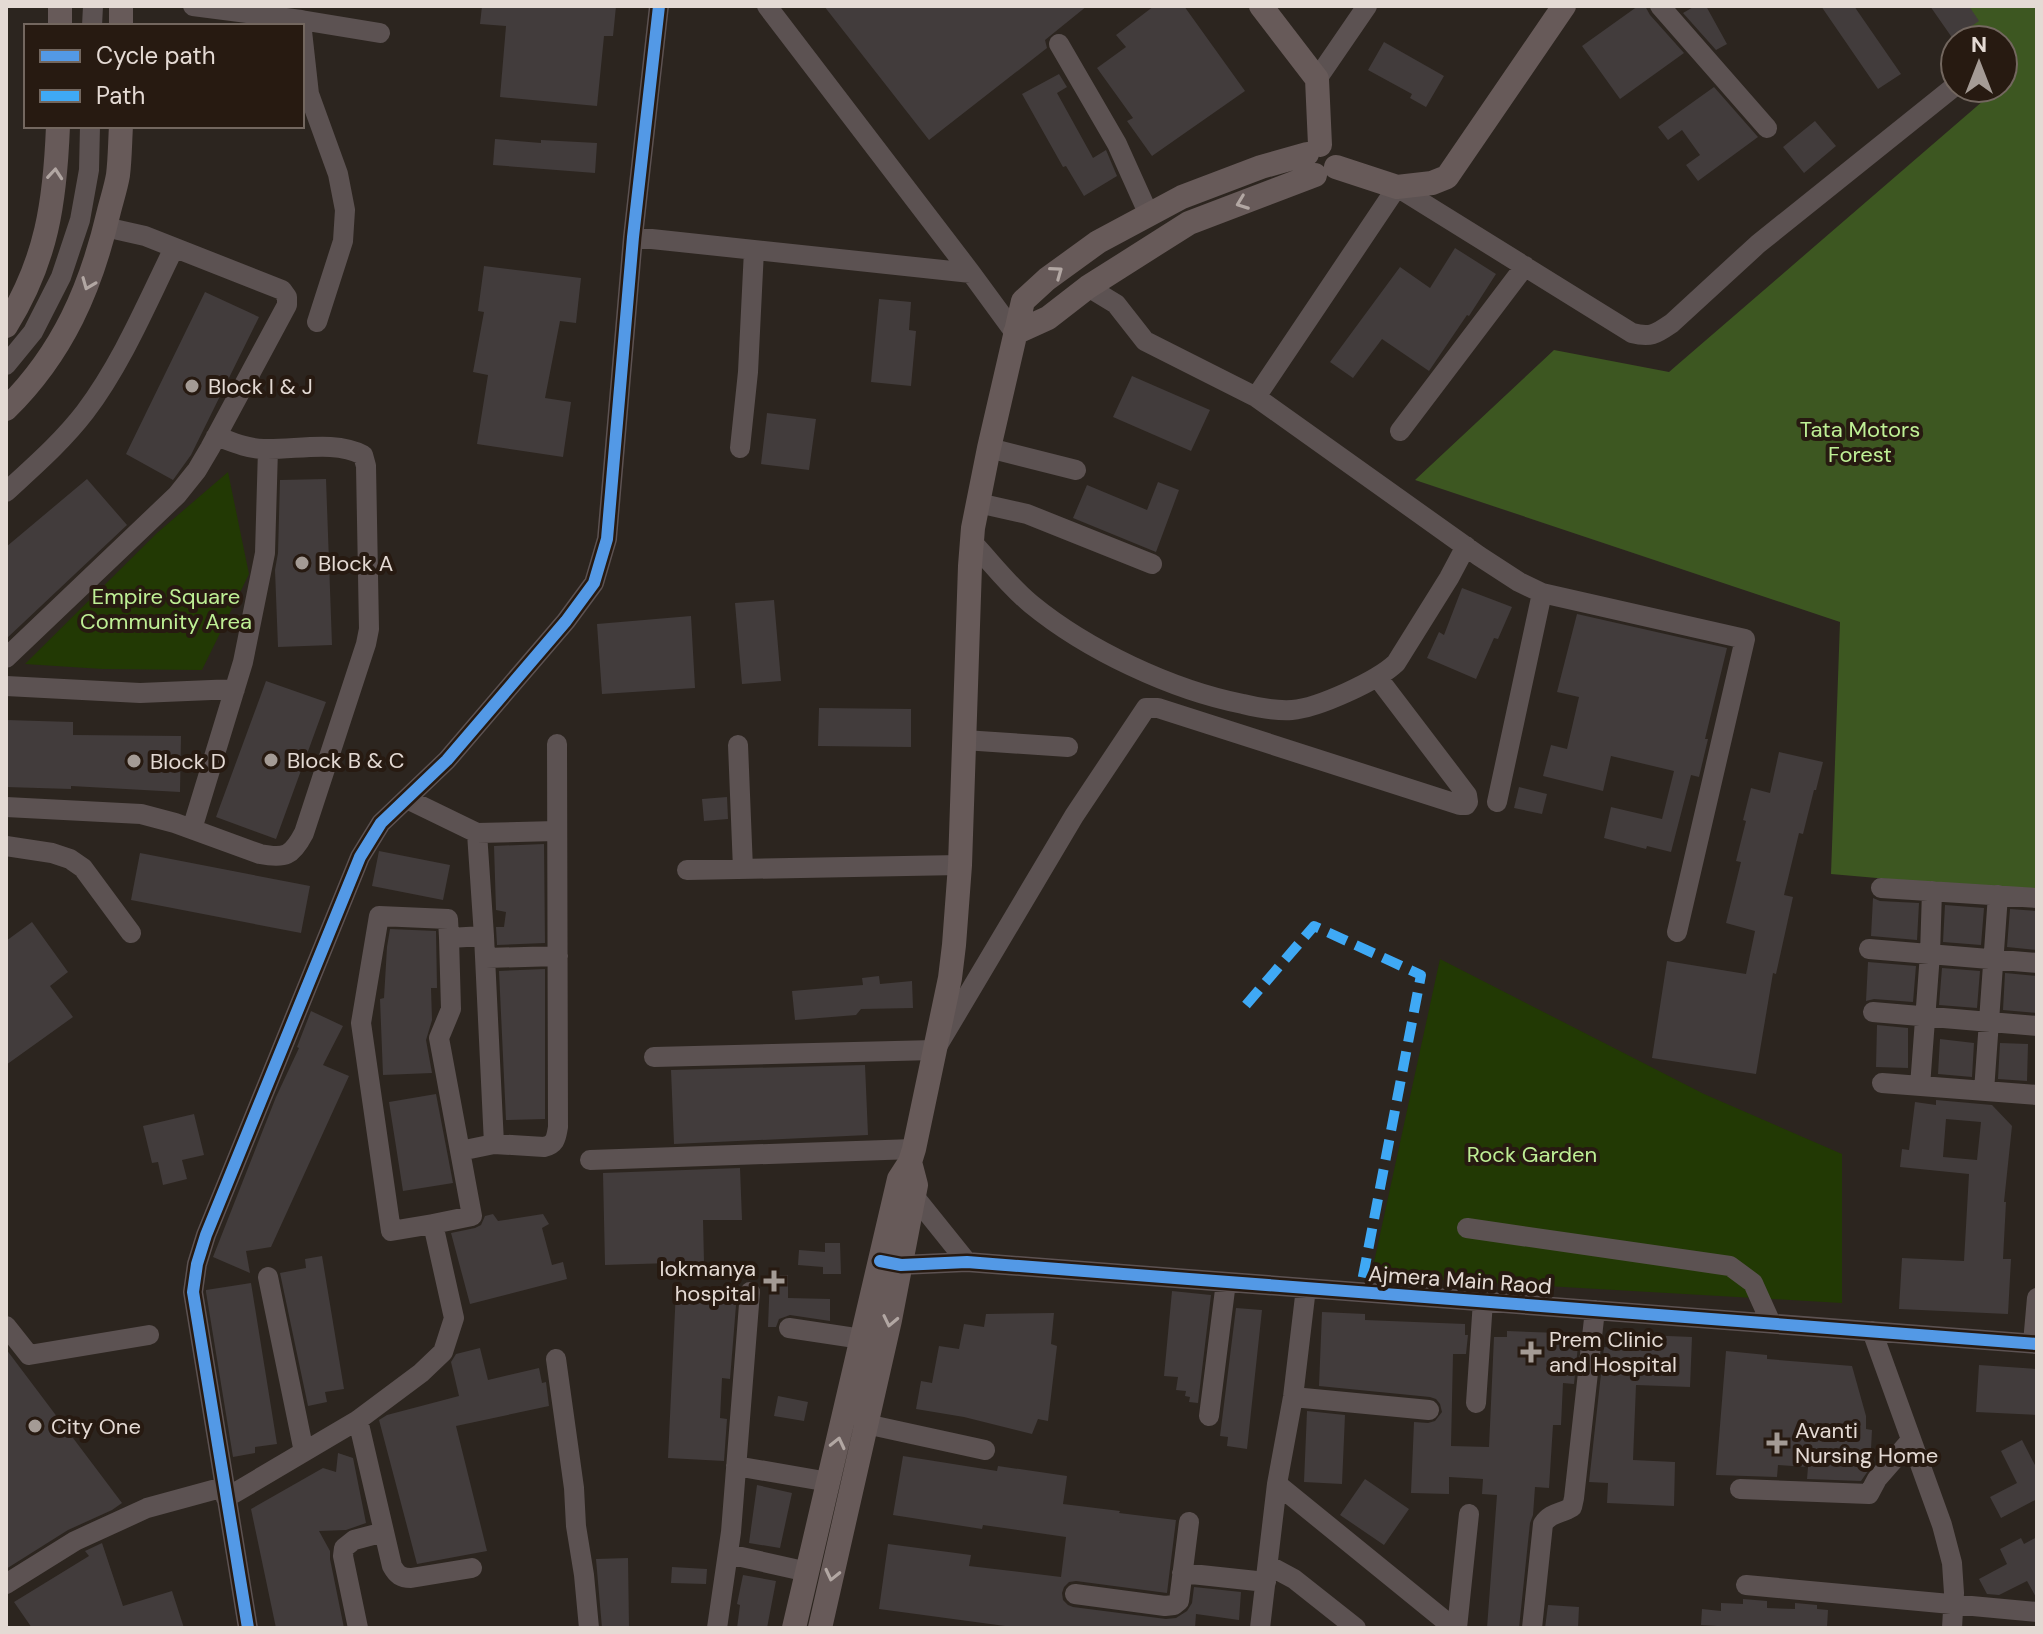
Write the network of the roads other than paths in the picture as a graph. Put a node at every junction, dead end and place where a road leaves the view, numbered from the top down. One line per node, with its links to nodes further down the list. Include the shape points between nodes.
1 (193, 6): 9 (street)
2 (659, 6): 25 (street)
3 (767, 6): 29 (street)
4 (1261, 6): 14 (main road)
5 (1367, 6): 14 (street)
6 (1545, 6): 21 (main road, via 1434,167)
7 (1564, 6): 21 (main road, via 1447,177)
8 (1660, 6): 19 (street)
9 (291, 24)
10 (304, 26): 11 (street)
11 (380, 33)
12 (1059, 44): 23 (street, via 1117,144)
13 (304, 45): 31 (street, via 309,94 345,210 343,241)
14 (1317, 79): 20 (main road)
15 (1939, 99): 28 (street, via 1657,333 1632,333)
16 (58, 128): 32 (main road, one-way to 16, via 38,261 50,216)
17 (90, 128): 34 (street, via 80,220 61,277 33,332)
18 (121, 128): 24 (main road, via 118,175)
19 (1767, 128)
20 (1319, 160): 22 (main road); 23 (main road, via 1261,167); 30 (main road, one-way to 30, via 1189,223)
21 (1432, 183): 22 (main road)
22 (1397, 187): 28 (street); 35 (street)
23 (1149, 215): 33 (main road, one-way to 23, via 1023,301 1047,279 1098,242)
24 (105, 227): 26 (street); 36 (main road, one-way to 36, via 91,279 72,319 49,359)
25 (633, 237): 27 (street); 57 (street, via 607,539 594,583 447,760)
26 (174, 248): 38 (street, via 282,290 287,297 281,318); 43 (street, via 125,348 85,412)
27 (754, 250): 29 (street); 39 (street)
28 (1525, 266): 37 (street)
29 (971, 273): 33 (street)
30 (1088, 287): 33 (main road, via 1048,318); 35 (street, via 1116,304 1145,341)
31 (317, 322)
32 (6, 326)
33 (1015, 333): 40 (main road)
34 (6, 365)
35 (1256, 397): 46 (street)
36 (6, 409)
37 (1400, 431)
38 (216, 436): 41 (street); 49 (street, via 177,495)
39 (740, 448)
40 (989, 448): 42 (street); 44 (main road)
41 (268, 449): 52 (street, via 265,553); 60 (street, via 336,447 363,455 366,644 297,847 274,857)
42 (1076, 470)
43 (6, 492)
44 (978, 503): 45 (main road); 47 (street, via 1027,514)
45 (972, 542): 50 (street, via 1029,602 1092,645 1161,679 1221,700 1293,710); 53 (main road)
46 (1466, 546): 48 (street); 50 (street, via 1396,663)
47 (1152, 564)
48 (1542, 593): 58 (street); 71 (street, via 1745,639)
49 (6, 658)
50 (1378, 678): 85 (street, via 1464,790 1466,805 1146,708 1074,816)
51 (6, 686): 52 (street, via 140,693)
52 (235, 689): 60 (street)
53 (964, 740): 56 (street); 64 (main road)
54 (557, 744): 61 (street)
55 (738, 745): 65 (street)
56 (1068, 747)
57 (407, 799): 62 (street); 128 (street, via 381,823 360,857 197,1264 193,1292)
58 (1497, 802)
59 (6, 807): 60 (street, via 141,814)
60 (192, 829)
61 (556, 831): 62 (street); 77 (street)
62 (477, 833): 73 (street)
63 (6, 846): 72 (street, via 52,853 83,868)
64 (960, 865): 65 (street); 85 (main road, via 950,978)
65 (743, 869): 66 (street)
66 (687, 870)
67 (1881, 888): 68 (street)
68 (1932, 891): 69 (street); 76 (street)
69 (1998, 895): 70 (street); 79 (street)
70 (2037, 898)
71 (1677, 932)
72 (131, 933)
73 (484, 936): 74 (street); 78 (street)
74 (449, 938): 92 (street, via 451,1009 439,1038); 96 (street, via 448,919 379,916 361,1023 391,1231)
75 (1869, 949): 76 (street)
76 (1930, 954): 79 (street); 82 (street)
77 (558, 956): 78 (street); 91 (street, via 556,1140 544,1147)
78 (486, 958): 91 (street)
79 (1994, 959): 80 (street); 83 (street)
80 (2037, 963)
81 (1873, 1012): 82 (street)
82 (1925, 1017): 83 (street); 88 (street)
83 (1990, 1022): 84 (street); 89 (street)
84 (2037, 1026)
85 (935, 1050): 86 (street); 93 (main road)
86 (654, 1057)
87 (1882, 1083): 88 (street)
88 (1920, 1086): 89 (street)
89 (1984, 1091): 90 (street)
90 (2037, 1095)
91 (494, 1144): 92 (street)
92 (460, 1151): 96 (street, via 472,1216)
93 (912, 1156): 94 (street); 95 (main road, via 916,1185)
94 (590, 1160)
95 (905, 1194): 98 (street); 99 (main road)
96 (433, 1224): 119 (street, via 454,1318 443,1352)
97 (1467, 1228): 107 (street, via 1730,1266 1753,1283)
98 (967, 1262): 99 (street, Ajmera Main Raod); 101 (street, Ajmera Main Raod)
99 (890, 1263): 112 (main road); 120 (main road, one-way to 120)
100 (268, 1277): 123 (street)
101 (1226, 1282): 102 (street, Ajmera Main Raod); 118 (street)
102 (1306, 1288): 105 (street, Ajmera Main Raod); 115 (street)
103 (750, 1292): 124 (street)
104 (2037, 1298): 113 (street)
105 (1483, 1301): 106 (street, Ajmera Main Raod); 116 (street)
106 (1595, 1310): 107 (street, Ajmera Main Raod); 151 (street, via 1574,1498 1572,1507 1551,1514 1543,1524)
107 (1771, 1323): 110 (street, Ajmera Main Raod)
108 (6, 1326): 111 (street, via 29,1355)
109 (789, 1328): 112 (street)
110 (1872, 1331): 113 (street, Ajmera Main Raod); 121 (street)
111 (149, 1335)
112 (862, 1339): 125 (main road, one-way to 112)
113 (2035, 1344)
114 (556, 1359): 144 (street)
115 (1293, 1397): 117 (street); 126 (street)
116 (1476, 1403)
117 (1429, 1410)
118 (1209, 1416)
119 (358, 1420): 123 (street); 131 (street)
120 (866, 1424): 122 (street); 147 (main road, one-way to 147)
121 (1911, 1440): 127 (street, via 1869,1494); 140 (street, via 1952,1563)
122 (985, 1450)
123 (304, 1452): 128 (street)
124 (736, 1466): 125 (street); 132 (street)
125 (829, 1482): 134 (main road)
126 (1277, 1484): 136 (street); 150 (street)
127 (1740, 1489)
128 (225, 1492): 137 (street, via 147,1508 75,1541); 142 (street)
129 (1469, 1514): 150 (street)
130 (1189, 1522): 135 (street)
131 (384, 1532): 133 (street, via 392,1566 401,1578); 143 (street, via 344,1548)
132 (728, 1554): 134 (street); 145 (street)
133 (472, 1568)
134 (808, 1572): 146 (main road)
135 (1182, 1573): 136 (street); 139 (street, via 1174,1605)
136 (1267, 1574): 148 (street); 149 (street, via 1294,1579)
137 (6, 1584)
138 (1746, 1585): 140 (street)
139 (1075, 1594)
140 (1953, 1605): 141 (street); 152 (street)
141 (2037, 1612)
142 (248, 1628)
143 (358, 1628)
144 (589, 1628)
145 (717, 1628)
146 (794, 1628)
147 (820, 1628)
148 (1260, 1628)
149 (1356, 1628)
150 (1456, 1628)
151 (1532, 1628)
152 (1952, 1628)

